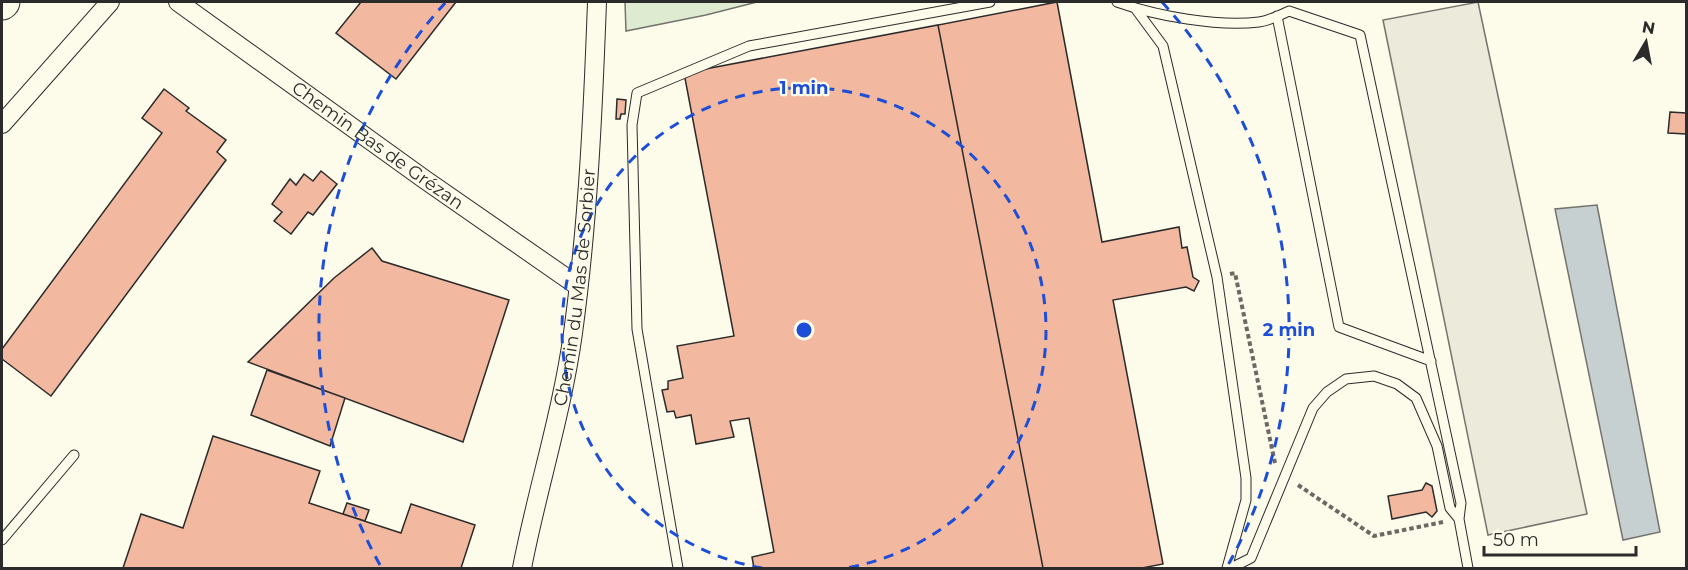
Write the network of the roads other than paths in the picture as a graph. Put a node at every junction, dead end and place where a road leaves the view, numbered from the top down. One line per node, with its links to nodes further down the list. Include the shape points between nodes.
1 (110, 2): 8 (street)
2 (178, 2): 9 (street, Chemin Bas de Grézan)
3 (597, 2): 9 (street, Chemin du Mas de Sorbier, via 592,136)
4 (990, 2): 15 (lane, via 749,46 637,93 632,126 638,329)
5 (1117, 2): 6 (lane)
6 (1135, 8): 7 (lane, via 1201,21 1260,22); 16 (lane, via 1163,46 1217,277 1246,478 1246,500)
7 (1277, 16): 10 (lane, via 1339,327); 10 (lane, via 1289,11 1360,35)
8 (2, 124)
9 (578, 286): 14 (street, Chemin du Mas de Sorbier, via 561,400)
10 (1431, 361): 12 (lane, via 1461,503)
11 (74, 455): 13 (lane)
12 (1459, 519): 16 (lane, via 1450,508 1437,446 1416,398 1397,384 1374,376 1346,379 1313,408 1251,558); 17 (lane)
13 (2, 540)
14 (522, 568)
15 (678, 568)
16 (1229, 568)
17 (1468, 568)

